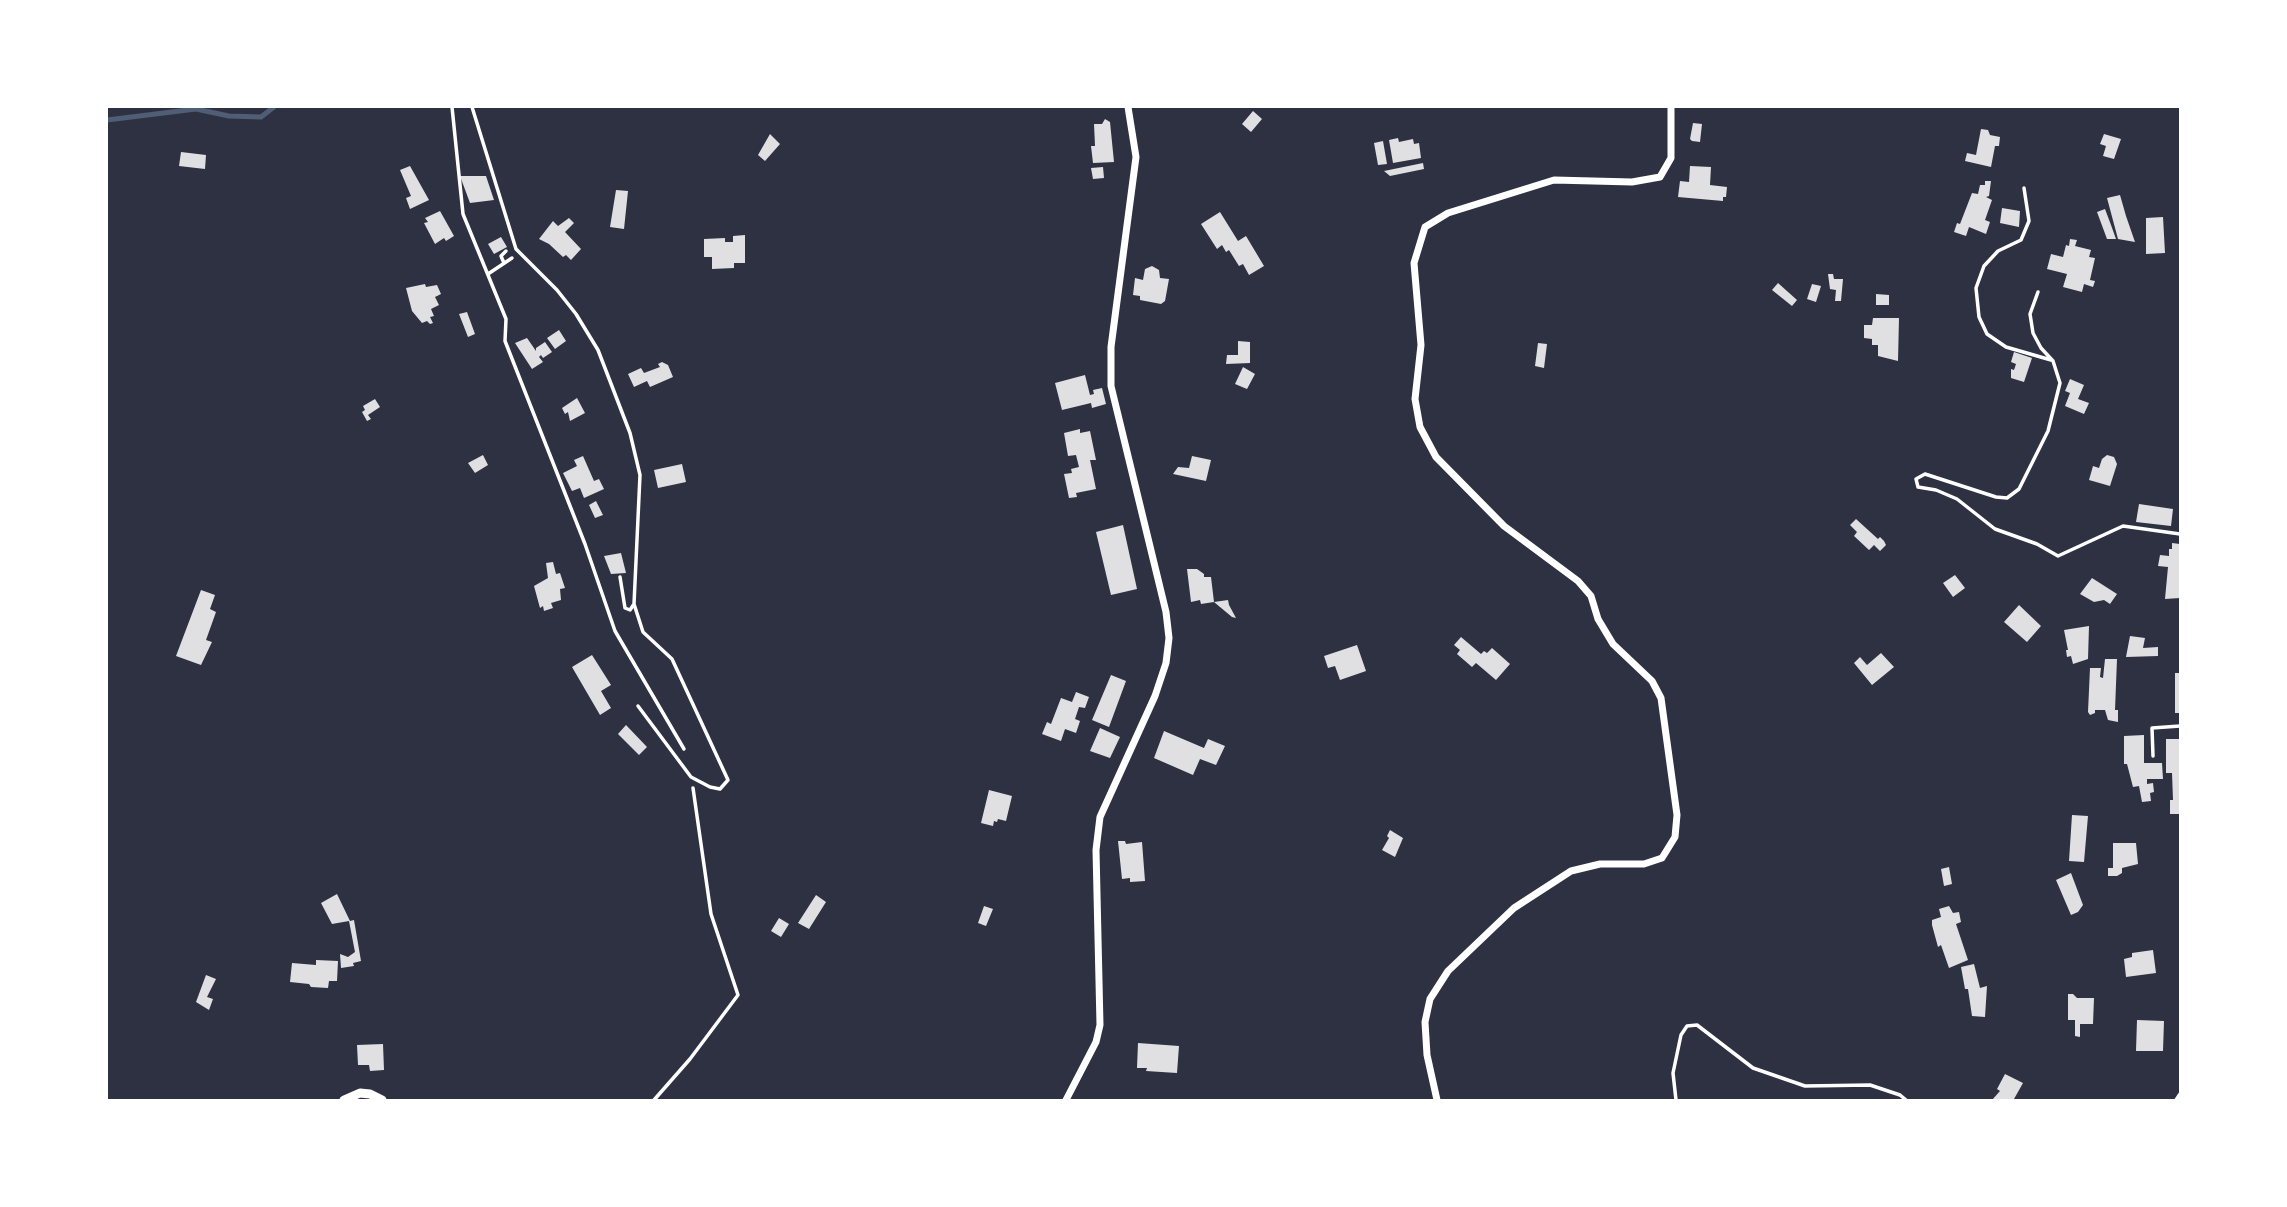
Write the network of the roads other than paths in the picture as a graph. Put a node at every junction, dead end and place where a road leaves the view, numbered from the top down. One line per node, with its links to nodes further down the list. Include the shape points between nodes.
1 (472, 107): 9 (lane, via 519,254 576,314 598,350 630,433 640,475)
2 (1128, 107): 16 (street, via 1136,158 1111,347 1111,386 1169,638 1155,696 1100,817 1096,850 1100,1026)
3 (1671, 107): 17 (street, via 1671,158 1660,177 1632,182 1554,180 1448,213 1425,227 1414,263 1421,345 1415,399 1420,427 1436,457 1504,526 1578,581 1591,596 1613,644 1652,681 1661,698 1677,815 1675,837 1662,858 1644,864 1600,864 1571,870 1514,908 1448,971 1430,999 1425,1022)
4 (2024, 188): 6 (lane, via 2029,221 2021,240 1998,251 1984,266 1976,288 1979,317 1987,334 2006,346)
5 (2038, 292): 6 (lane, via 2030,314 2033,333)
6 (2053, 361): 7 (lane, via 2060,383 2048,431 2020,489 2007,498 1925,474 1916,479 1918,487 1956,499 1995,529 2058,556 2123,526)
7 (2180, 534)
8 (620, 578): 9 (lane, via 625,608 630,610)
9 (634, 604): 10 (lane, via 643,632 673,659 728,780 720,789 691,777)
10 (638, 706)
11 (2180, 726): 12 (lane, via 2152,728)
12 (2153, 755)
13 (2180, 1094): 20 (lane)
14 (344, 1100): 15 (street, via 360,1093)
15 (382, 1100)
16 (1066, 1100)
17 (1437, 1100)
18 (1676, 1100): 19 (lane, via 1673,1073 1681,1035 1687,1027 1697,1025 1753,1068 1805,1086 1870,1085)
19 (1906, 1100)
20 (2176, 1100)

